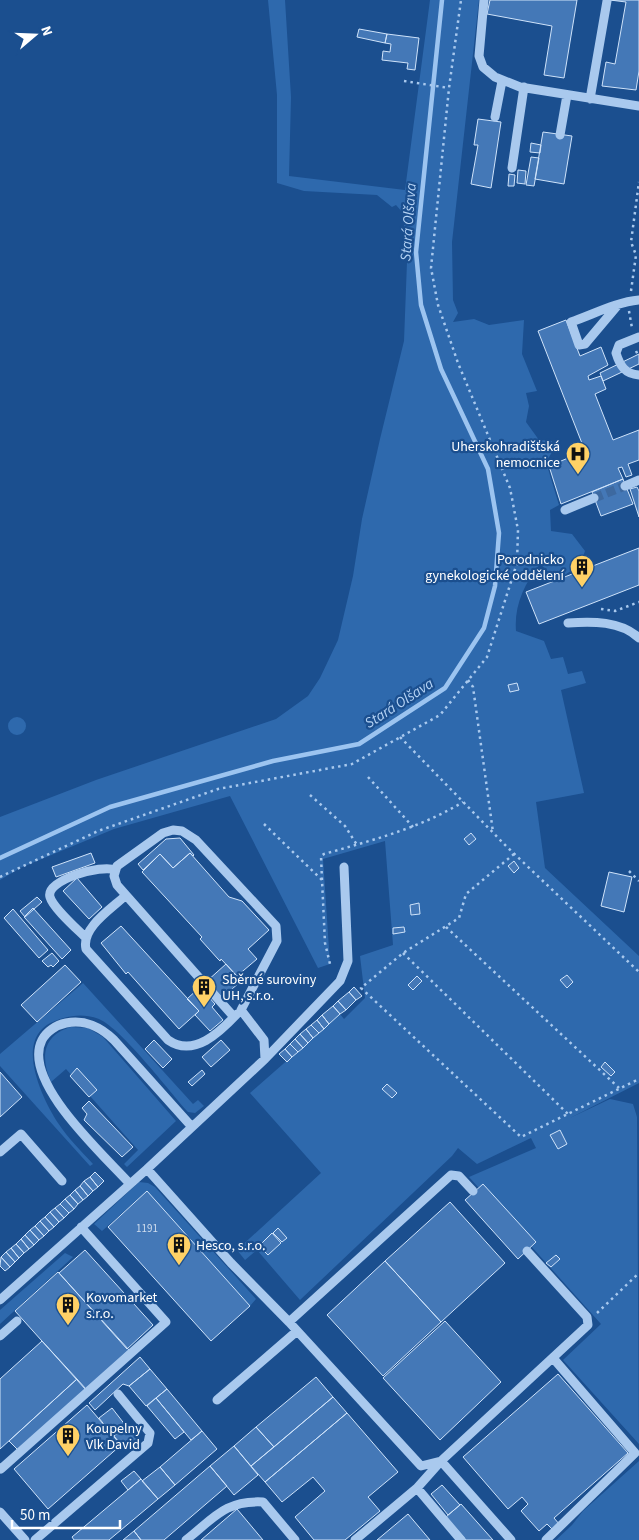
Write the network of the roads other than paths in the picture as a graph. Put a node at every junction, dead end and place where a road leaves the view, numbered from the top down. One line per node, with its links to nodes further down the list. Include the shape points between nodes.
1 (484, 0): 3 (street, via 479,56 484,67)
2 (607, 1): 6 (street)
3 (502, 81): 4 (street); 8 (street)
4 (524, 87): 5 (street); 10 (street)
5 (568, 95): 6 (street); 9 (street)
6 (590, 99): 7 (street)
7 (639, 106)
8 (495, 117)
9 (560, 135)
10 (512, 168)
11 (639, 300): 12 (street)
12 (617, 306): 12 (street, via 571,322 579,344 584,344)
13 (636, 337): 14 (street, via 619,345 616,353 622,368 630,374)
14 (639, 375)
15 (639, 480): 16 (street)
16 (626, 486)
17 (594, 498): 18 (street)
18 (565, 510)
19 (568, 623): 20 (street, via 594,621 631,631)
20 (639, 638)
21 (344, 867): 27 (street, via 348,960 340,981)
22 (115, 870): 23 (street, via 117,885); 24 (street, via 96,868 50,889 53,902); 25 (street, via 163,833 182,831 196,840 272,922 277,928 277,941)
23 (125, 896): 24 (street, via 95,924); 26 (street)
24 (86, 938): 26 (street, via 89,955 172,1044 197,1045)
25 (241, 1010): 26 (street); 27 (street, via 264,1040)
26 (234, 1017)
27 (265, 1059): 28 (street)
28 (192, 1127): 30 (street); 32 (street, via 102,1030 71,1022 60,1024 48,1033 39,1046 38,1061 47,1088)
29 (0, 1152): 31 (street, via 21,1134)
30 (147, 1169): 32 (street); 38 (street, via 231,1263)
31 (62, 1181)
32 (130, 1184): 34 (street)
33 (473, 1191): 38 (street, via 458,1176 452,1175)
34 (82, 1227): 36 (street); 45 (street, via 166,1322)
35 (528, 1251): 41 (street, via 588,1317 587,1327)
36 (0, 1300)
37 (17, 1321): 40 (street)
38 (290, 1322): 39 (street)
39 (297, 1331): 43 (street); 44 (street, via 422,1466)
40 (0, 1336)
41 (553, 1358): 44 (street); 55 (street, via 635,1453)
42 (118, 1394): 49 (street, via 150,1433 148,1443)
43 (217, 1400)
44 (441, 1461): 46 (street); 54 (street)
45 (0, 1468)
46 (417, 1488): 52 (street); 53 (street)
47 (0, 1512): 48 (street)
48 (25, 1540)
49 (35, 1540)
50 (186, 1540): 51 (street, via 227,1506 244,1501 263,1502)
51 (295, 1540)
52 (355, 1540)
53 (461, 1540)
54 (511, 1540)
55 (546, 1540)

